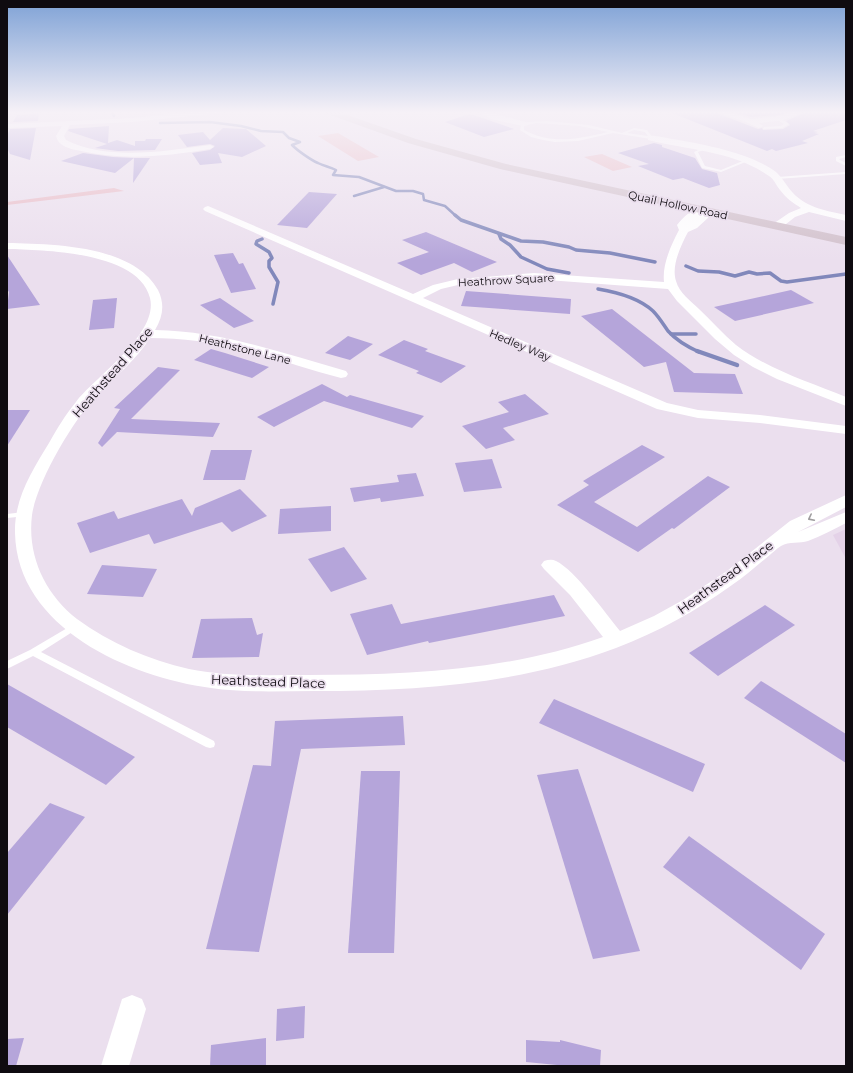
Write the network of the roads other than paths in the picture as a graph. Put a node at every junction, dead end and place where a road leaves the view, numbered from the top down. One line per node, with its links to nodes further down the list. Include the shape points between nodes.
1 (484, 161): 8 (main road, Quail Hollow Road)
2 (701, 161): 3 (lane, via 704,167 721,171)
3 (746, 161): 5 (street)
4 (846, 173): 5 (lane)
5 (777, 178): 6 (street, via 786,192)
6 (810, 208): 9 (street); 10 (street, via 792,215)
7 (208, 209): 14 (street, Hedley Way)
8 (703, 210): 10 (main road, Quail Hollow Road); 13 (street, via 704,217 684,230 674,253 669,276)
9 (846, 218)
10 (777, 226): 11 (main road, Quail Hollow Road)
11 (846, 241)
12 (7, 246): 15 (street, Heathstead Place, via 78,251 131,268 146,281 156,298 157,314)
13 (672, 286): 14 (street, Heathrow Square, via 534,276 458,282 437,287); 17 (street, via 721,338 746,357)
14 (414, 298): 18 (street, Hedley Way, via 677,411)
15 (148, 334): 16 (street, Heathstone Lane, via 184,334 212,338); 20 (street, Heathstead Place, via 70,420 31,487)
16 (341, 374)
17 (846, 402)
18 (846, 430)
19 (846, 500): 23 (street, Heathstead Place, one-way to 23, via 796,526)
20 (24, 514): 21 (lane); 25 (street, Heathstead Place, via 24,541 36,582 48,603)
21 (7, 516)
22 (846, 517): 23 (street, Heathstead Place, via 802,537)
23 (778, 539): 26 (street, Heathstead Place, via 692,604)
24 (550, 565): 26 (street, via 559,571)
25 (74, 627): 26 (street, Heathstead Place, via 125,655 165,670 205,679 239,682 339,684 502,671 569,656); 27 (lane)
26 (616, 640)
27 (33, 652): 28 (lane); 29 (lane)
28 (7, 666)
29 (210, 744)
30 (132, 1009): 31 (street)
31 (115, 1066)

